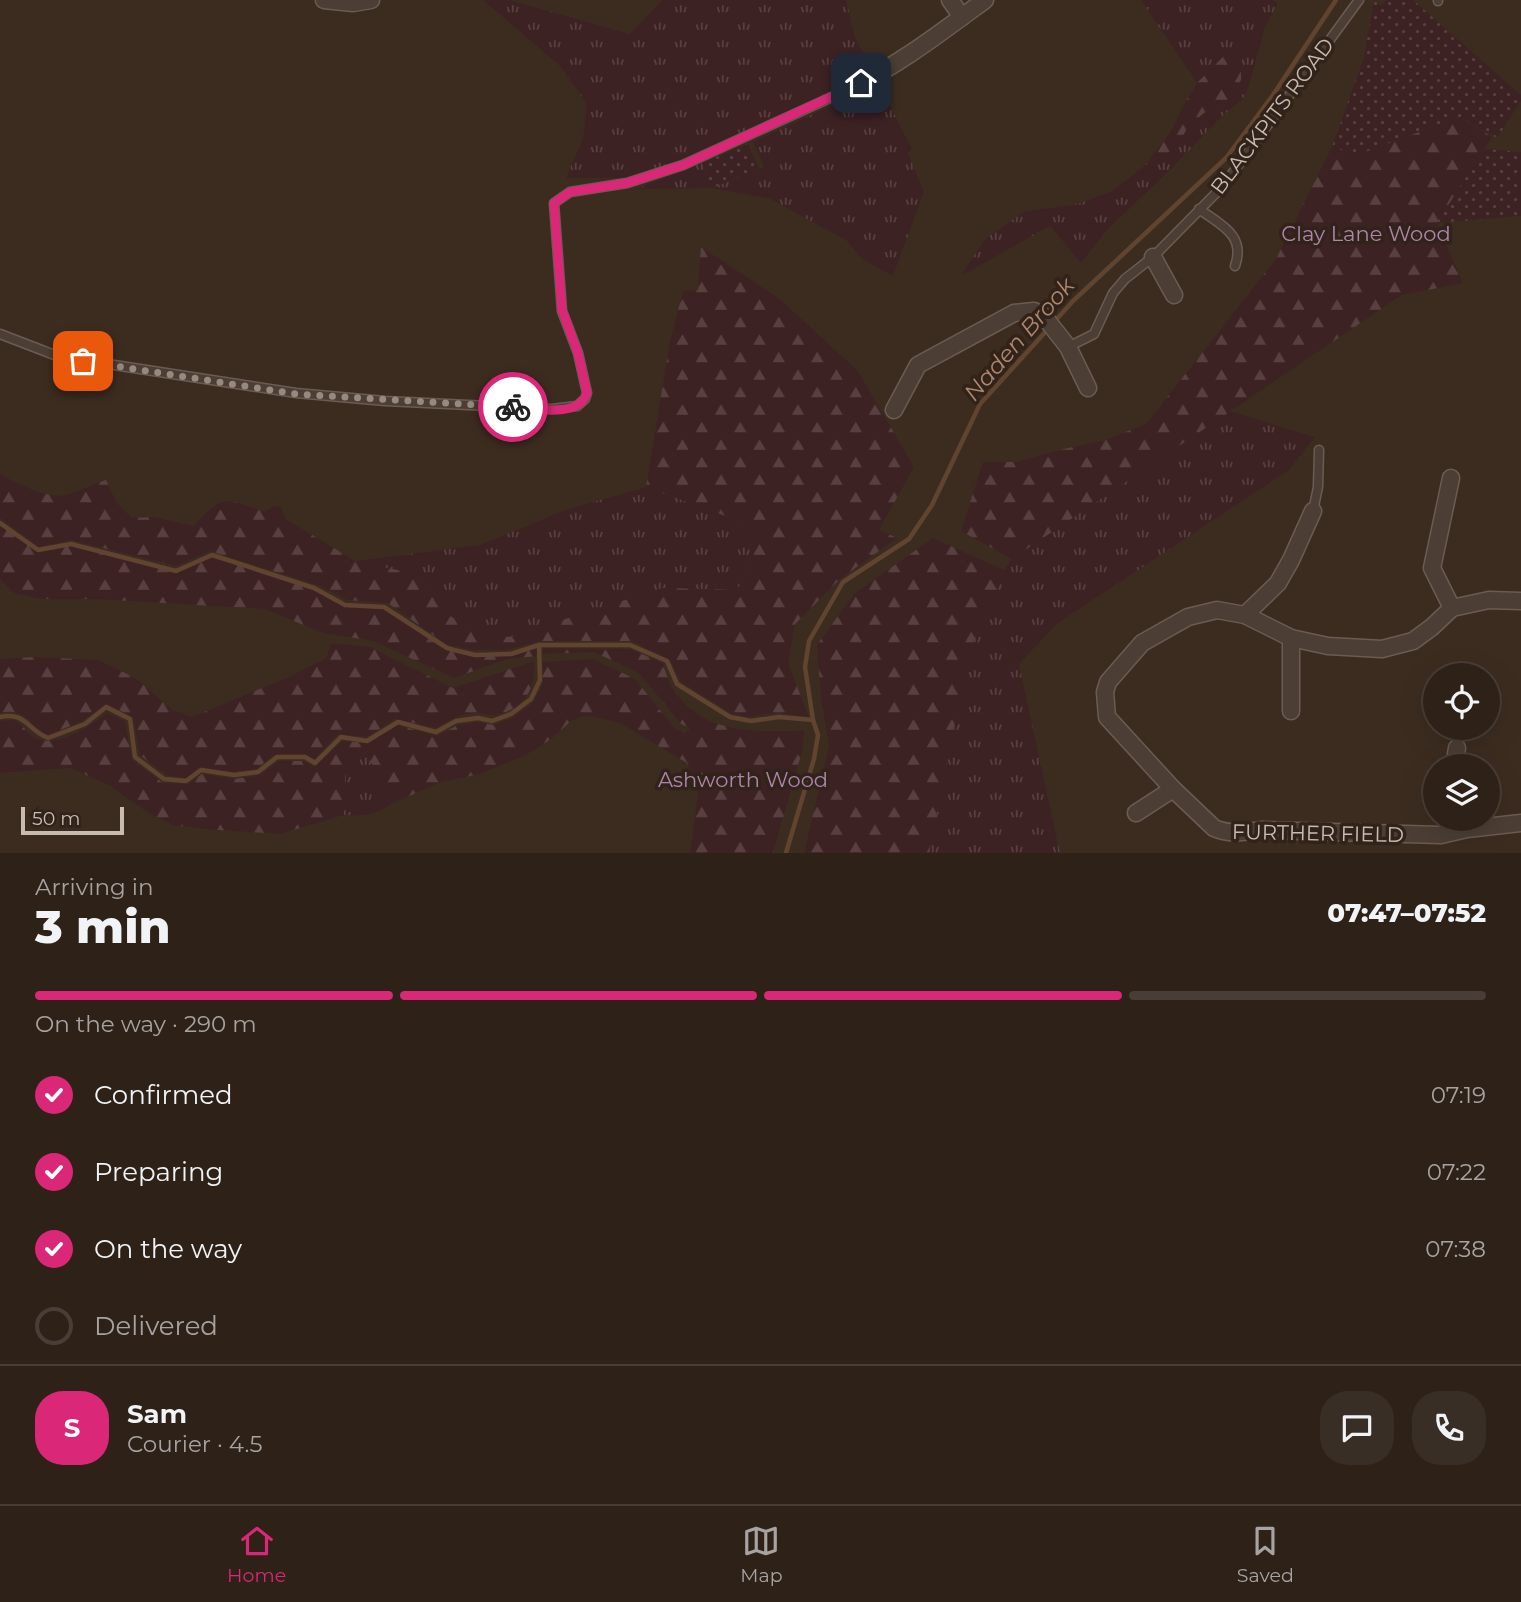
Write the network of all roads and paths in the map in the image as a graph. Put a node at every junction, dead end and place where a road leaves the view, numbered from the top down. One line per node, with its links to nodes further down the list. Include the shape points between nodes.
1 (324, 0): 6 (street)
2 (371, 0): 6 (street)
3 (950, 0): 7 (street)
4 (985, 0): 7 (street)
5 (1360, 0): 9 (lane, BLACKPITS ROAD, via 1223,186)
6 (345, 1)
7 (962, 17): 8 (street, via 917,51)
8 (845, 91): 13 (lane, via 683,165 627,183 570,192 554,203 562,310 587,393 578,406 296,394 65,359)
9 (1199, 209): 10 (lane, BLACKPITS ROAD); 11 (lane, via 1236,240 1240,253)
10 (1153, 257): 12 (street); 14 (lane, BLACKPITS ROAD, via 1113,293 1094,334)
11 (1235, 266)
12 (1174, 295)
13 (0, 334)
14 (1068, 347): 15 (street); 16 (street, via 1039,313 1014,313 918,365)
15 (1088, 388)
16 (894, 410)
17 (1319, 450): 19 (lane)
18 (1451, 478): 21 (street, via 1432,568)
19 (1313, 511): 22 (street, via 1278,583)
20 (1521, 601): 21 (street, via 1489,600)
21 (1452, 608): 23 (street, via 1413,641 1382,649 1328,646)
22 (1245, 615): 23 (street); 27 (street, FURTHER FIELD, via 1217,610 1188,617 1142,643 1108,682 1107,717)
23 (1291, 638): 24 (street)
24 (1291, 711)
25 (1457, 748): 26 (street)
26 (1456, 754)
27 (1173, 789): 28 (street); 31 (street, FURTHER FIELD, via 1222,832 1441,835)
28 (1136, 813)
29 (1500, 823): 30 (street, FURTHER FIELD)
30 (1521, 823)
31 (1450, 831)

